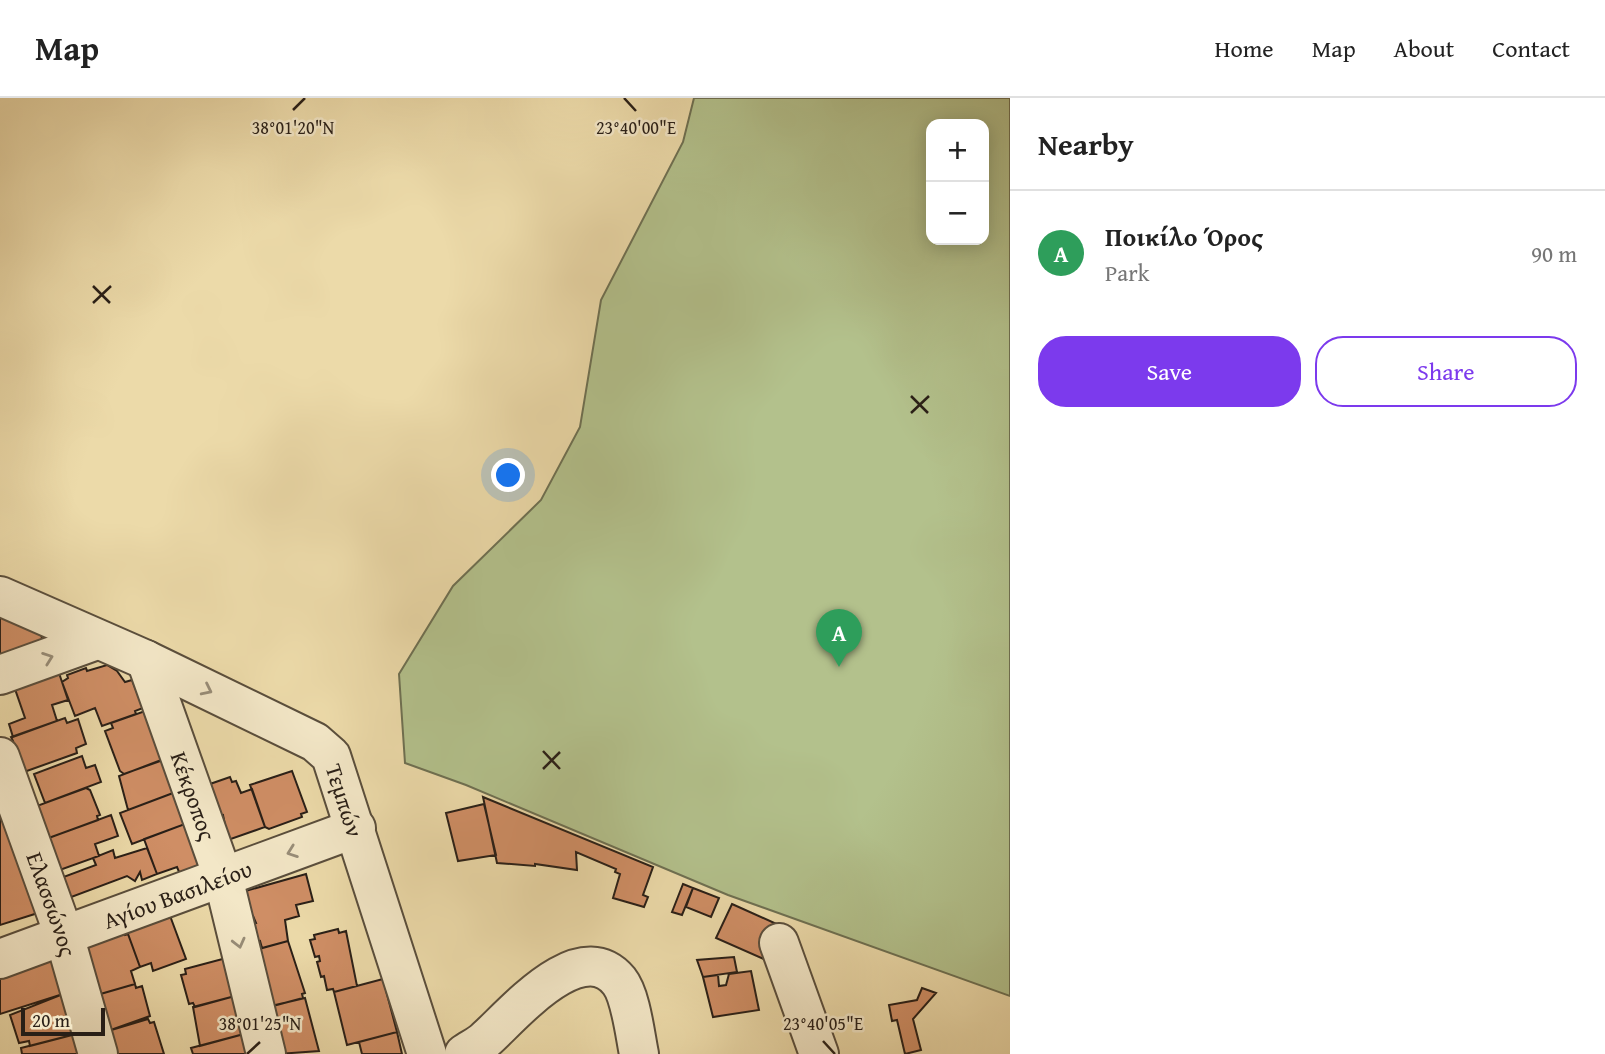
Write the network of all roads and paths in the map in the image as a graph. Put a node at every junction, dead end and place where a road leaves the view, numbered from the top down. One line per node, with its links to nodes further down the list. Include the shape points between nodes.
1 (0, 596): 2 (street, Τεμπών)
2 (97, 640): 3 (street, Τεμπών); 4 (street, one-way to 2)
3 (146, 660): 6 (street, Τεμπών, one-way to 6, via 316,742 331,756); 7 (street, Κέκροπος)
4 (0, 676)
5 (0, 757): 8 (street, Ελασσώνος)
6 (356, 828): 7 (street, Αγίου Βασιλείου, one-way to 7); 13 (street, Τεμπών)
7 (223, 877): 8 (street, Αγίου Βασιλείου); 12 (street, Κέκροπος, one-way to 12)
8 (64, 935): 10 (street, Αγίου Βασιλείου); 11 (street, Ελασσώνος)
9 (779, 943): 16 (street)
10 (0, 959)
11 (98, 1054)
12 (265, 1054)
13 (427, 1054)
14 (464, 1054): 15 (street, via 484,1042 544,984 574,969 601,970 619,981)
15 (639, 1054)
16 (819, 1054)

